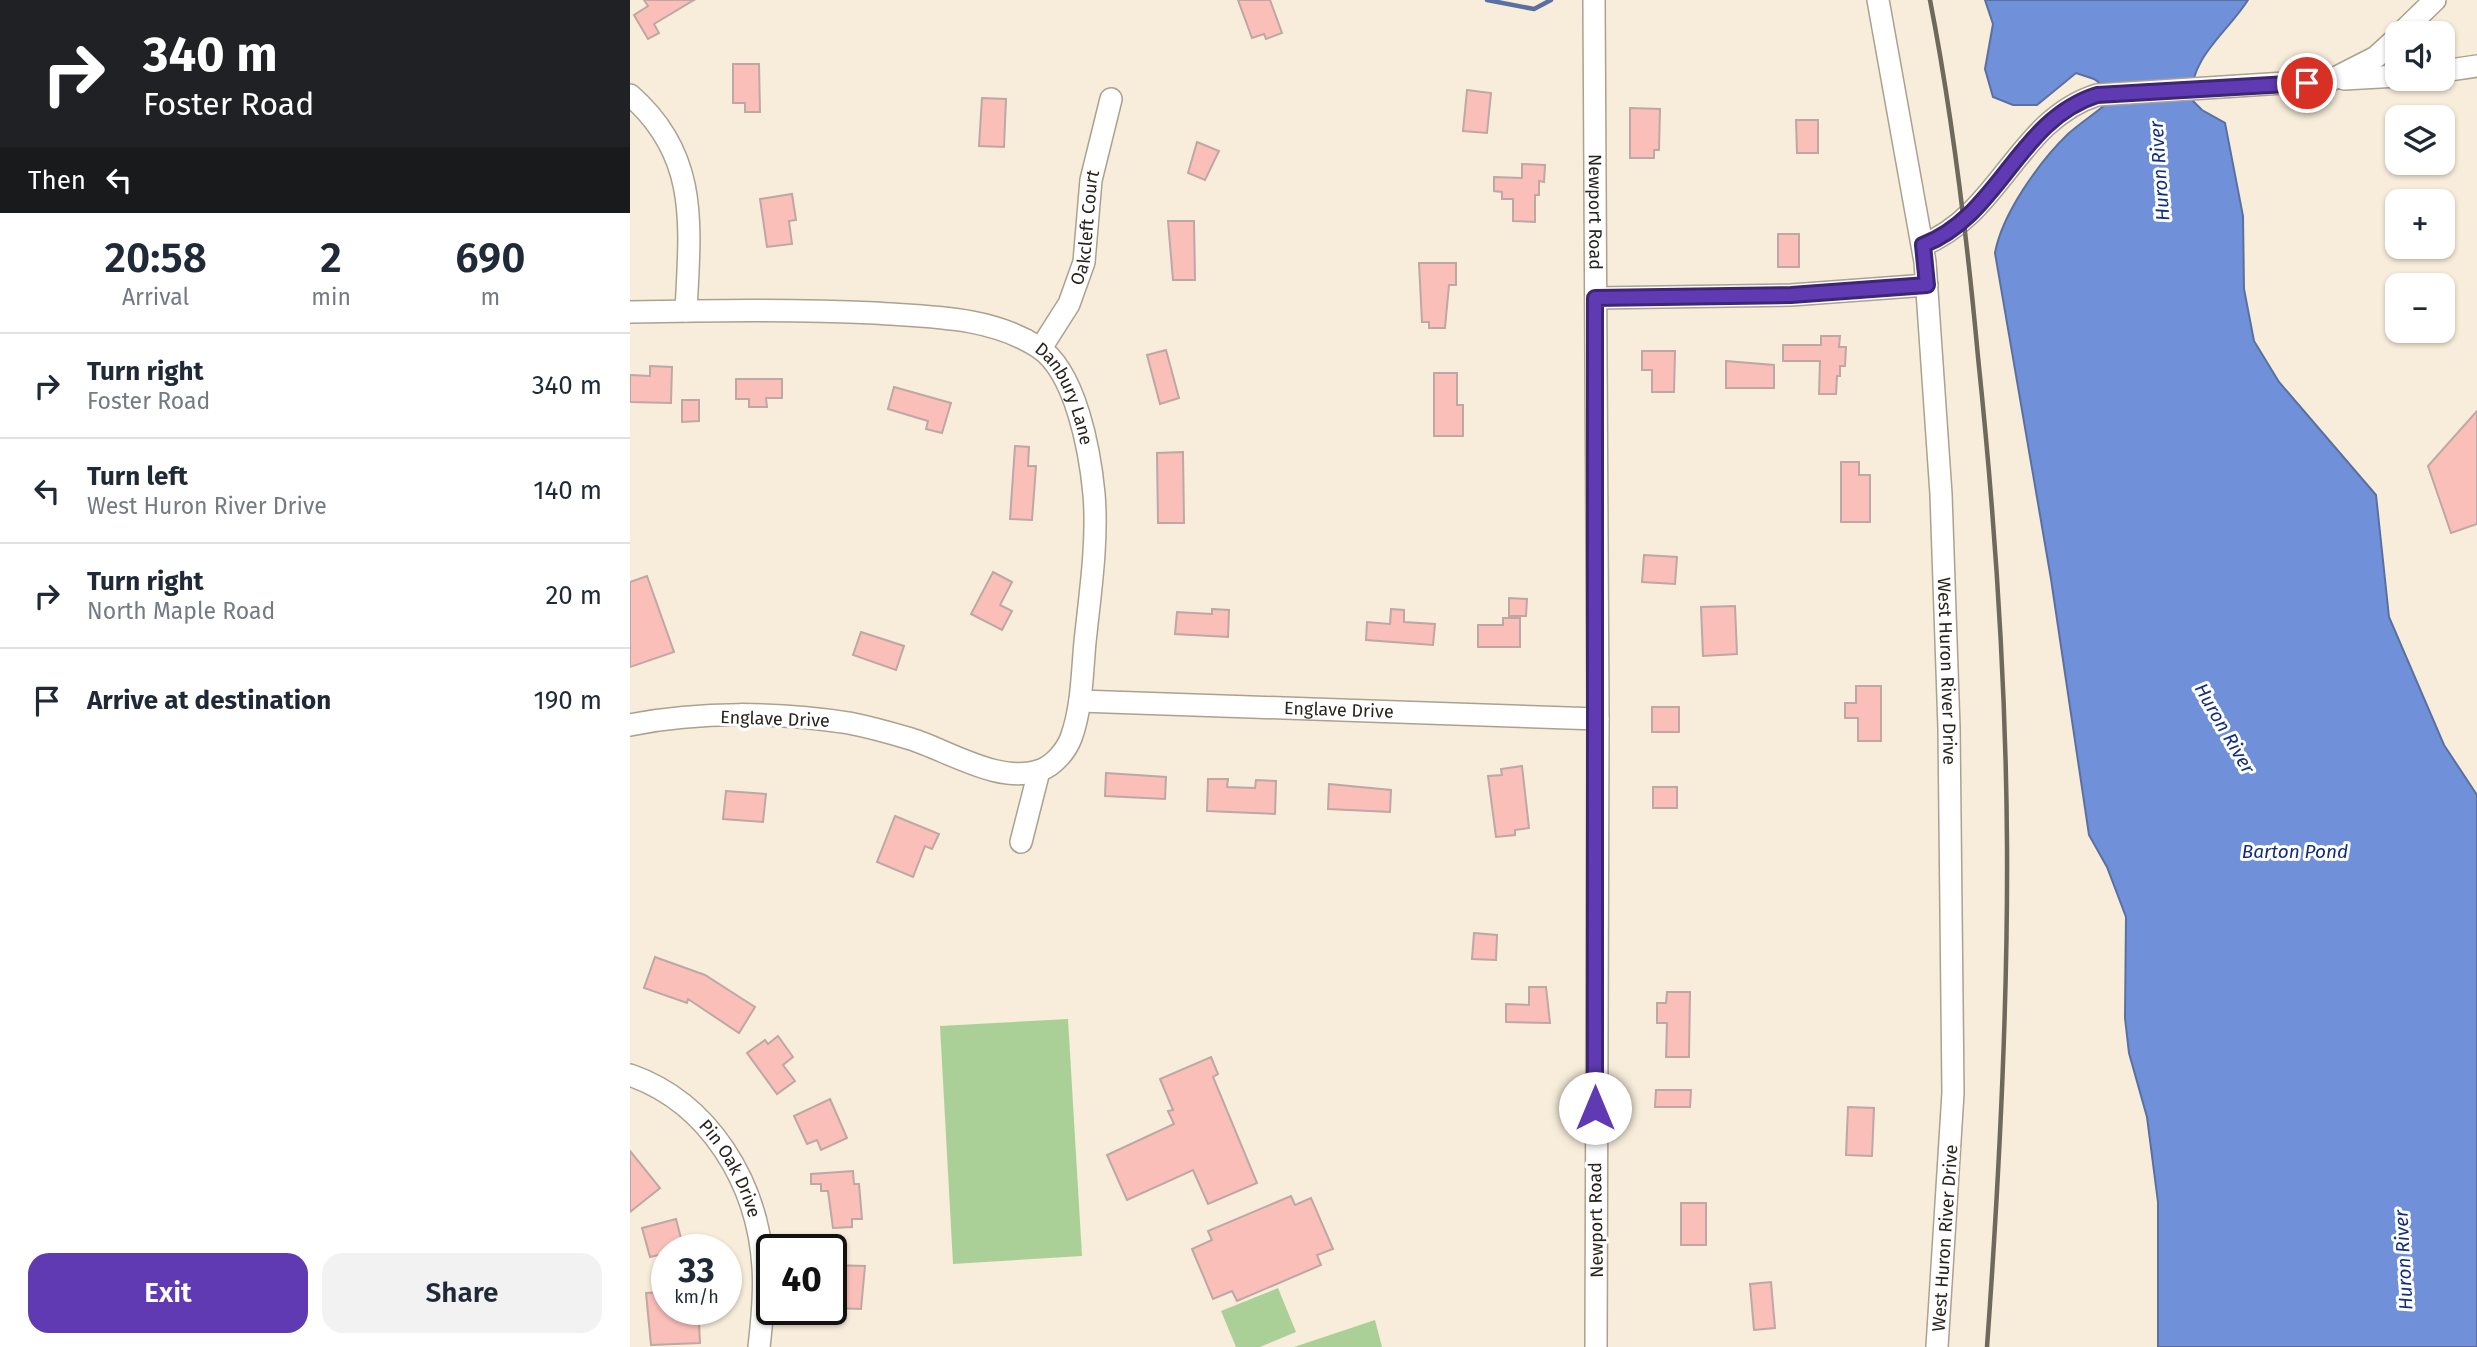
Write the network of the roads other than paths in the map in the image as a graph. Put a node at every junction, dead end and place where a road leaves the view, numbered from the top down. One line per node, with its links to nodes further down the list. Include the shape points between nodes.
1 (1594, 0): 14 (street, Newport Road)
2 (1878, 0): 12 (street, West Huron River Drive)
3 (2435, 0): 4 (street)
4 (2414, 21)
5 (2385, 49): 9 (street)
6 (2477, 66): 7 (street)
7 (2455, 69)
8 (2385, 77): 9 (street)
9 (2331, 80): 12 (street, via 2097,95 2076,102 2057,113 1983,202 1945,234)
10 (630, 95): 15 (street, via 672,143 686,191 690,240)
11 (1111, 99): 17 (street, Oakcleft Court, via 1091,180 1084,262 1069,304)
12 (1923, 245): 13 (street, West Huron River Drive)
13 (1927, 285): 14 (street, via 1791,295); 26 (street, West Huron River Drive, via 1949,715 1953,1067)
14 (1595, 298): 19 (street, Newport Road)
15 (687, 311): 16 (street, Danbury Lane); 17 (street, Danbury Lane, via 790,309 951,318 1001,329)
16 (630, 312)
17 (1041, 348): 18 (street, Danbury Lane, via 1068,383 1094,495)
18 (1080, 701): 19 (street, Englave Drive); 21 (street, Danbury Lane, via 1064,751)
19 (1598, 719): 25 (street, Newport Road)
20 (630, 725): 21 (street, Englave Drive, via 665,718 803,717 911,739 996,770)
21 (1040, 771): 22 (street)
22 (1021, 842)
23 (630, 1075): 24 (street, Pin Oak Drive, via 679,1101 714,1133 739,1173 755,1219 763,1266)
24 (759, 1347)
25 (1596, 1347)
26 (1937, 1347)

